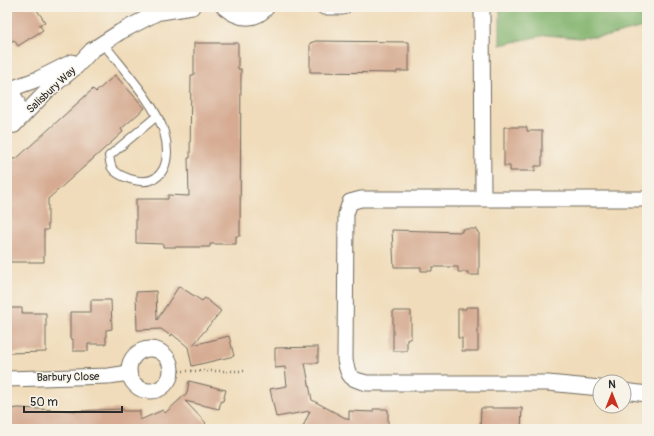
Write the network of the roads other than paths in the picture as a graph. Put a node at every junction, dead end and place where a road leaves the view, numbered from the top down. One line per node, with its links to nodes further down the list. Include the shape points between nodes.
1 (192, 7): 7 (street, Salisbury Way)
2 (212, 7): 8 (street)
3 (267, 7): 8 (street, via 256,16 247,18 238,17)
4 (324, 7): 5 (street)
5 (343, 7)
6 (482, 7): 14 (street)
7 (164, 9): 9 (street, Salisbury Way)
8 (226, 9)
9 (103, 43): 10 (street, Salisbury Way); 12 (lane)
10 (87, 54): 11 (street, Salisbury Way, via 38,79); 13 (street, Salisbury Way)
11 (8, 90): 13 (street, via 14,96 19,110)
12 (157, 116): 12 (lane, via 164,133 166,150 166,166 162,173 156,179 145,181 121,176 112,168 109,156)
13 (11, 128)
14 (483, 198): 15 (street); 18 (street, via 361,199 350,202 346,214 347,372 353,380 367,383 548,383)
15 (647, 199)
16 (129, 373): 16 (street, via 132,360 142,351 149,349 162,353 167,358 171,371 161,388 148,391 135,385); 17 (street, Barbury Close, via 109,376)
17 (7, 379)
18 (592, 387)
19 (632, 392): 20 (street)
20 (647, 394)

